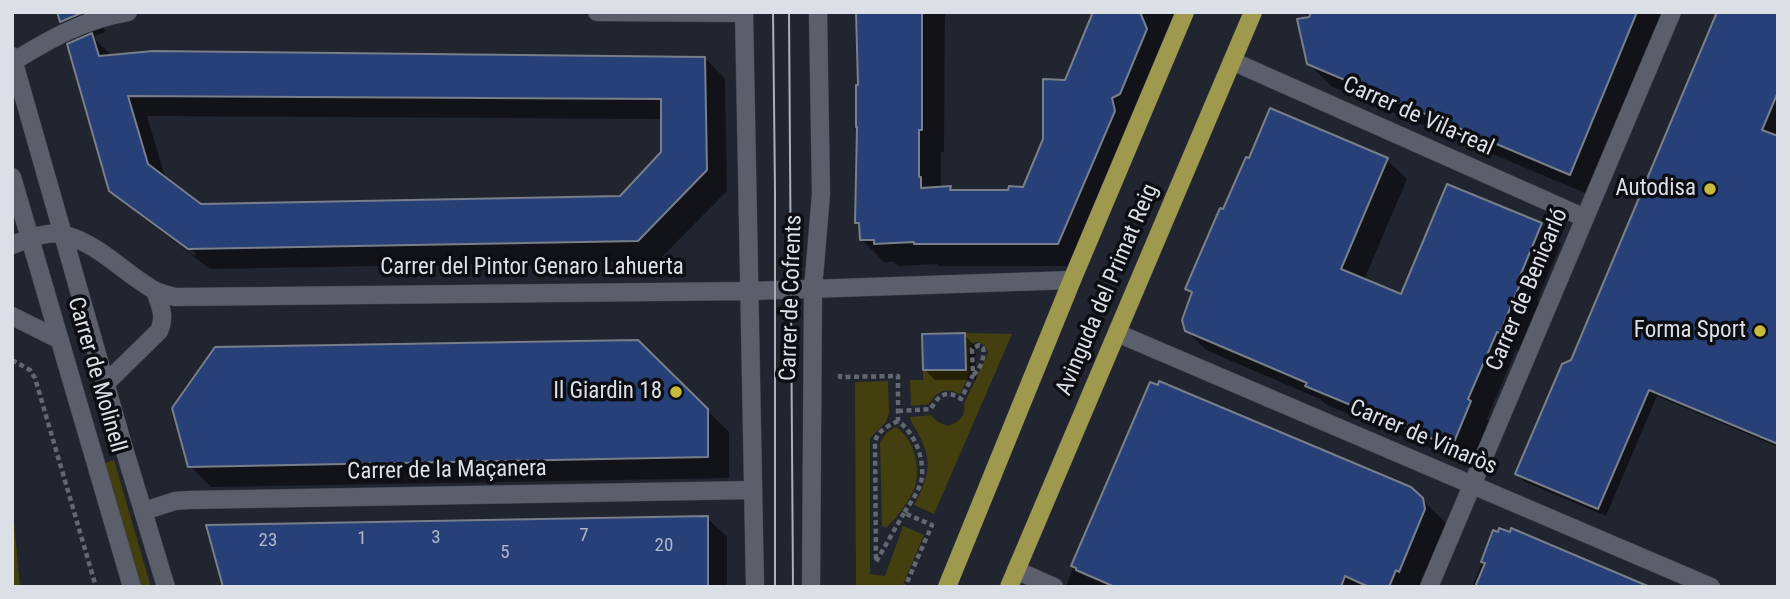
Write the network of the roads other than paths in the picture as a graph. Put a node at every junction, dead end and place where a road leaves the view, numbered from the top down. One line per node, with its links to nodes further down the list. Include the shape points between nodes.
1 (597, 12): 2 (street)
2 (631, 12): 8 (street)
3 (818, 12): 17 (street, Carrer de Cofrents, via 821,194)
4 (1185, 12): 16 (main road, Avinguda del Primat Reig)
5 (1253, 12): 10 (main road, Avinguda del Primat Reig)
6 (1672, 12): 12 (street, Carrer de Benicarló)
7 (119, 13): 9 (street, via 78,26)
8 (744, 13): 19 (street, Carrer de Cofrents)
9 (13, 58): 13 (street, Carrer de Molinell)
10 (1232, 61): 12 (street, Carrer de Vila-real); 21 (main road, Avinguda del Primat Reig)
11 (12, 177): 14 (street, Carrer de Molinell)
12 (1585, 218): 24 (street, Carrer de Benicarló)
13 (64, 234): 14 (street); 18 (street, Carrer del Pintor Genaro Lahuerta, via 96,249); 23 (street, Carrer de Molinell)
14 (31, 237): 15 (street); 22 (street, Carrer de Molinell)
15 (12, 245)
16 (1072, 280): 17 (street, Carrer del Pintor Genaro Lahuerta); 32 (main road, Avinguda del Primat Reig)
17 (813, 289): 19 (street, Carrer del Pintor Genaro Lahuerta); 31 (street, Carrer de Cofrents)
18 (155, 291): 19 (street, Carrer del Pintor Genaro Lahuerta, via 174,297); 23 (street, Carrer de Molinell, via 164,316 159,331)
19 (750, 291): 25 (street, Carrer de Cofrents)
20 (12, 316): 22 (street)
21 (1116, 333): 24 (street, Carrer de Vinaròs); 27 (main road, Avinguda del Primat Reig)
22 (60, 340): 28 (street, Carrer de Molinell)
23 (106, 383): 26 (street, Carrer de Molinell)
24 (1473, 485): 34 (street, Carrer de Benicarló); 35 (street, Carrer de Vinaròs)
25 (753, 490): 26 (street, Carrer de la Maçanera, via 188,500); 30 (street, Carrer de Cofrents)
26 (144, 511): 29 (street, Carrer de Molinell)
27 (1012, 578): 33 (street)
28 (132, 587)
29 (166, 587)
30 (755, 587)
31 (811, 587)
32 (947, 587)
33 (1054, 587)
34 (1429, 587)
35 (1711, 587)

